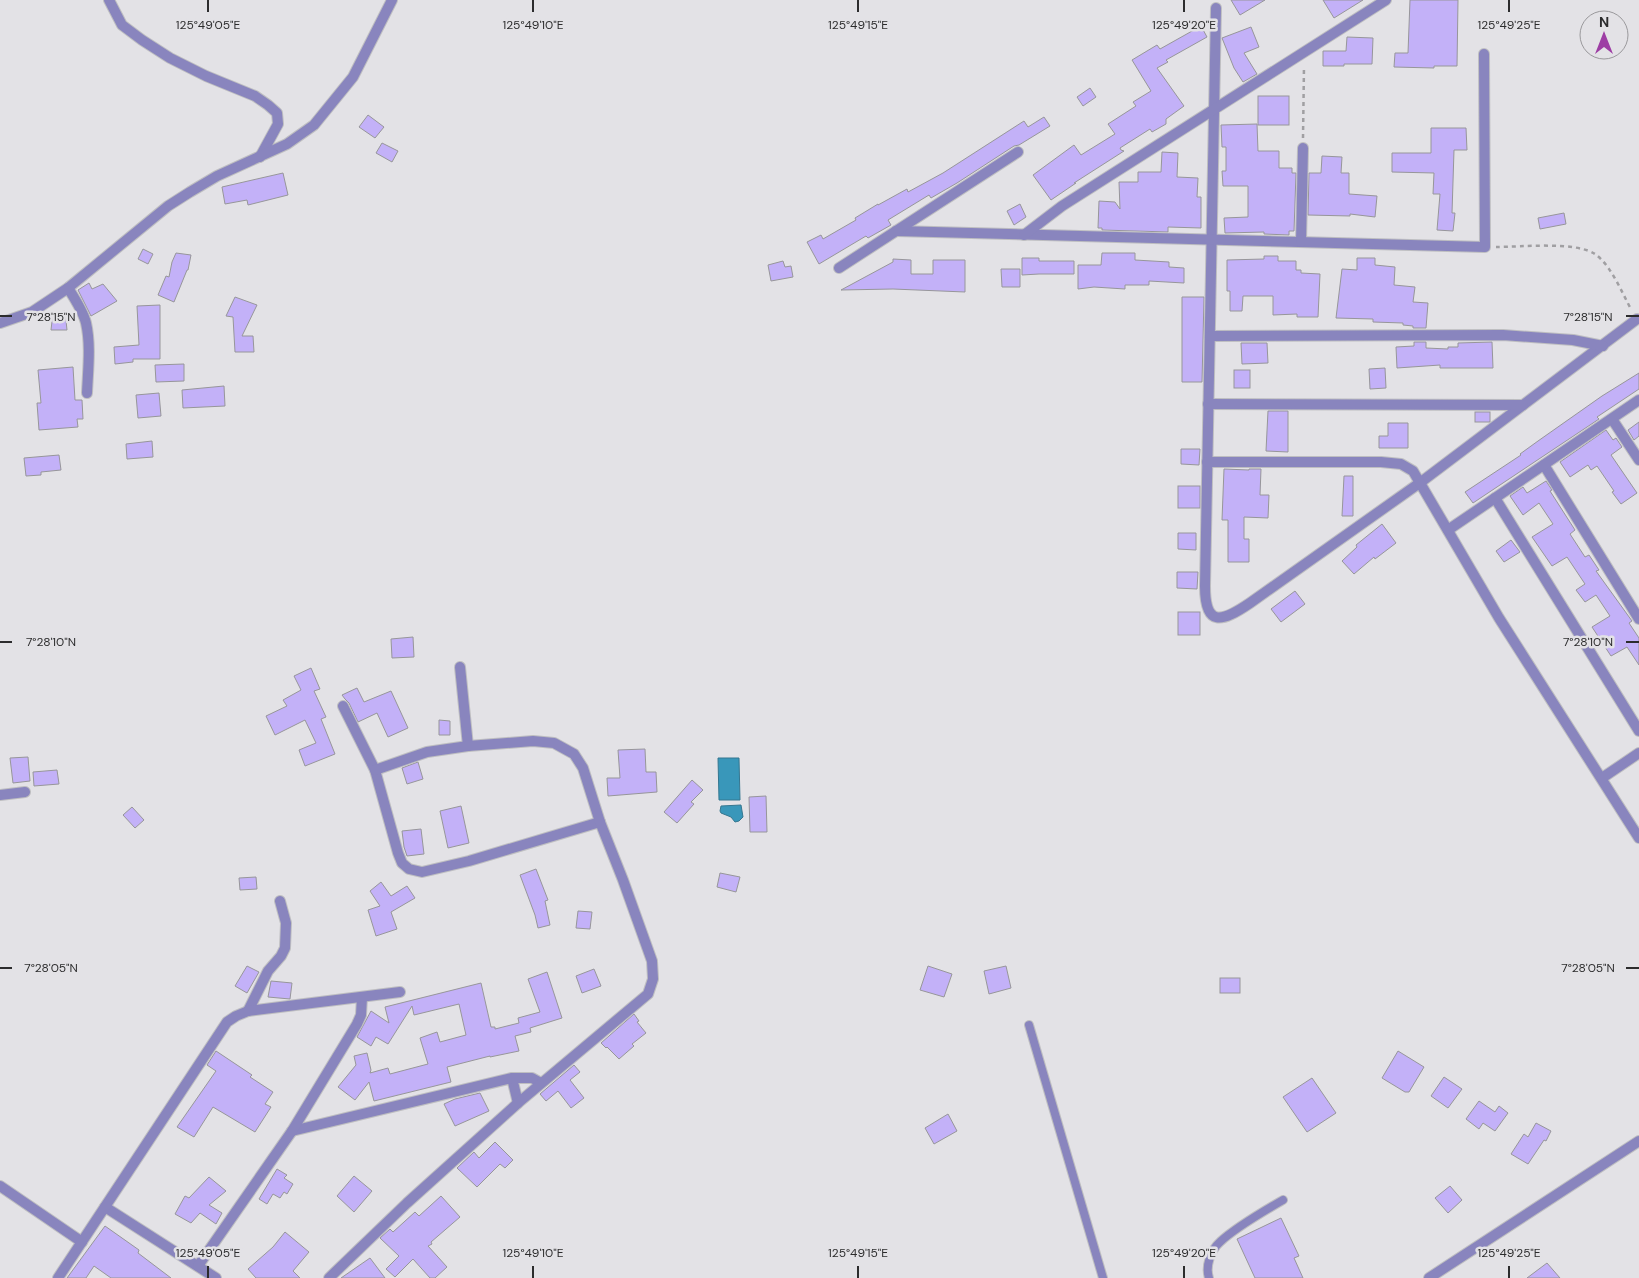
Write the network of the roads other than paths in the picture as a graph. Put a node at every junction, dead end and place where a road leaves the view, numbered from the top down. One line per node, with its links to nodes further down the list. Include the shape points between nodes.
1 (109, 0): 9 (street, via 122,25 142,40 170,58 255,96 277,113 275,133)
2 (392, 0): 9 (street, via 353,77 314,124 287,144)
3 (1386, 0): 6 (street)
4 (1216, 8): 6 (street)
5 (1484, 54): 13 (street, via 1485,247)
6 (1214, 111): 11 (street, via 1062,206); 12 (street)
7 (1303, 148): 13 (street)
8 (1018, 152): 10 (street)
9 (260, 158): 15 (street, via 217,176 168,206)
10 (896, 231): 11 (street); 14 (street)
11 (1024, 235): 12 (street)
12 (1212, 240): 13 (street); 18 (street)
13 (1302, 242)
14 (839, 268)
15 (68, 288): 17 (street, via 32,312); 22 (street, via 86,322 89,344)
16 (1637, 319): 20 (street)
17 (0, 323)
18 (1210, 336): 19 (street, via 1503,335); 24 (street)
19 (1573, 340): 20 (street); 21 (street)
20 (1603, 346): 21 (street)
21 (1582, 360): 25 (street)
22 (87, 393)
23 (1639, 400): 26 (street)
24 (1208, 404): 25 (street); 28 (street)
25 (1523, 405): 30 (street)
26 (1612, 419): 27 (street); 29 (street)
27 (1639, 460)
28 (1207, 462): 30 (street, via 1381,462 1401,464 1413,471); 30 (street, via 1205,600 1211,615 1218,618 1231,616)
29 (1544, 465): 31 (street); 33 (street)
30 (1421, 482): 32 (street)
31 (1495, 498): 32 (street); 36 (street)
32 (1448, 530): 40 (street, via 1498,618)
33 (1639, 619)
34 (460, 667): 37 (street)
35 (343, 706): 39 (street)
36 (1639, 731)
37 (468, 746): 39 (street, via 427,752); 43 (street, via 554,742 574,754 583,768)
38 (1639, 753): 40 (street)
39 (375, 770): 43 (street, via 402,863 409,869 422,872 469,861)
40 (1602, 778): 44 (street)
41 (25, 792): 42 (street)
42 (0, 795)
43 (600, 822): 51 (street, via 652,961 653,979 648,994)
44 (1639, 838)
45 (280, 901): 48 (street, via 286,923 284,948 268,970)
46 (400, 992): 47 (street)
47 (362, 997): 48 (street); 53 (street, via 357,1024)
48 (248, 1011): 57 (street, via 221,1029)
49 (1029, 1025): 63 (lane)
50 (512, 1078): 51 (street, via 532,1078); 52 (street); 53 (street)
51 (541, 1083): 52 (street)
52 (518, 1103): 62 (street)
53 (292, 1131): 59 (street)
54 (1639, 1141): 65 (street)
55 (0, 1186): 58 (street)
56 (1283, 1200): 64 (lane, via 1219,1243 1209,1260)
57 (105, 1207): 58 (street); 59 (street)
58 (82, 1242): 60 (street)
59 (198, 1266): 61 (street)
60 (58, 1278)
61 (216, 1278)
62 (328, 1278)
63 (1102, 1278)
64 (1209, 1278)
65 (1429, 1278)

